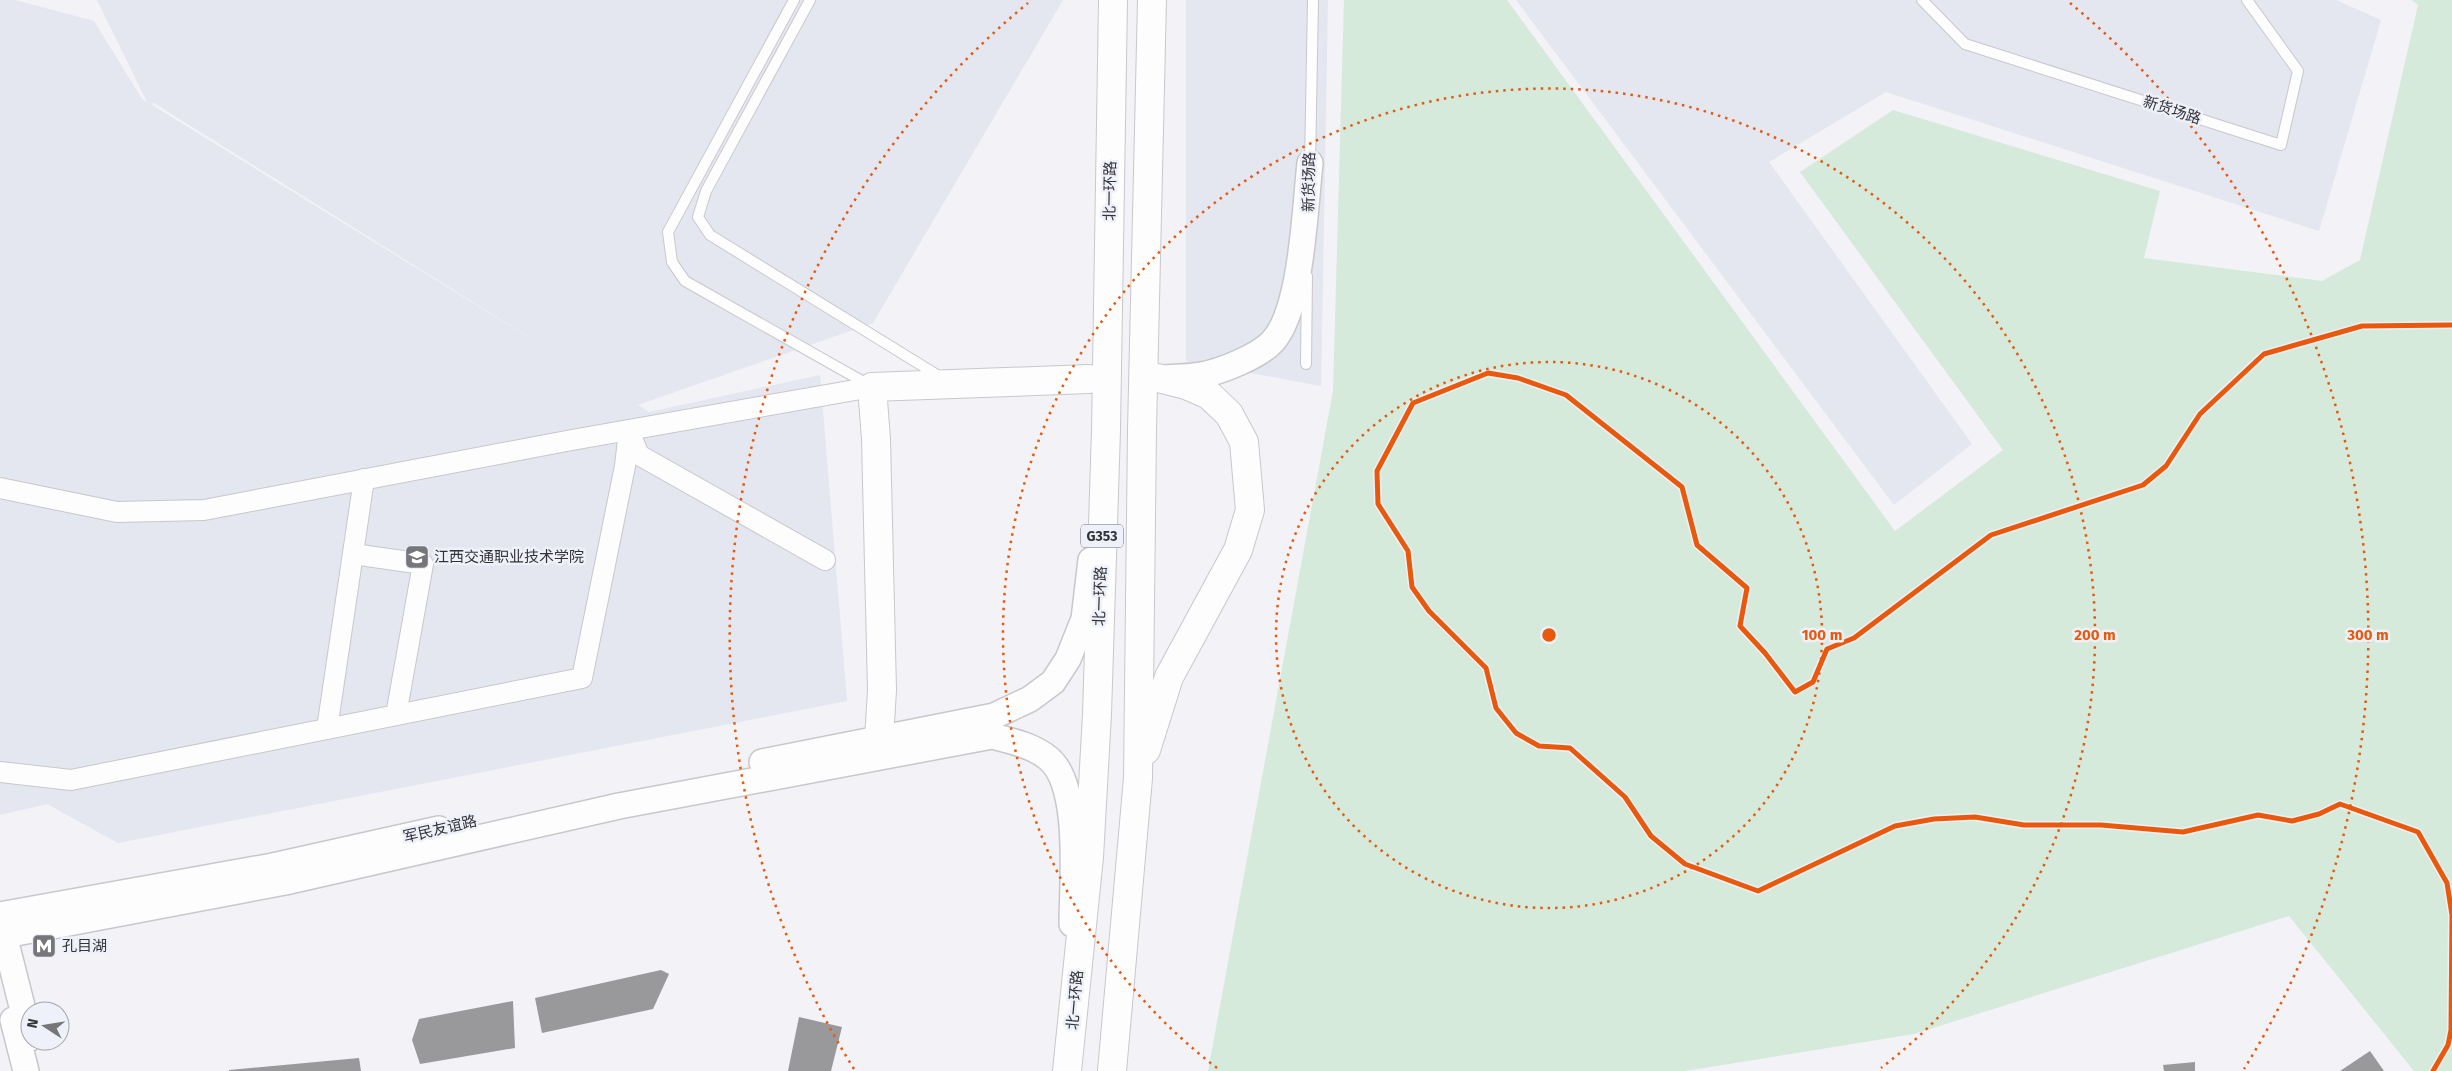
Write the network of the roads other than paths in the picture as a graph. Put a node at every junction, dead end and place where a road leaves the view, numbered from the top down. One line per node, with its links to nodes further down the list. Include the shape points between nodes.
1 (794, 0): 13 (lane, via 668,232 672,262 685,281)
2 (810, 0): 12 (lane, via 706,191 698,217 710,235)
3 (1113, 0): 15 (highway, 北一环路 / G353)
4 (1152, 0): 24 (highway, G353)
5 (1313, 0): 8 (lane, 新货场路)
6 (1922, 0): 7 (lane, 新货场路, via 1965,44 2281,145 2298,71)
7 (2246, 0)
8 (1310, 163): 9 (lane, 新货场路); 10 (street, via 1292,300 1274,341 1261,352 1203,375)
9 (1306, 364)
10 (1158, 378): 24 (highway, via 1209,395 1230,414 1244,442 1250,510 1238,550 1169,677)
11 (1089, 379): 12 (highway)
12 (952, 384): 13 (highway)
13 (872, 387): 14 (street); 22 (highway, via 882,690)
14 (629, 430): 16 (street); 19 (street, via 639,455); 20 (street, via 625,466 582,678)
15 (1106, 430): 22 (street, via 1084,619 1068,659 1053,682 1030,700 994,716); 28 (highway, 北一环路 / G353, via 1097,714 1089,857)
16 (364, 480): 17 (street, via 204,510 136,512 117,512); 18 (street)
17 (0, 488)
18 (353, 554): 20 (street, via 423,564); 21 (street)
19 (824, 560)
20 (396, 715): 21 (street)
21 (327, 729): 23 (street, via 70,780)
22 (878, 749): 25 (street, 军民友谊路, via 613,790); 28 (street, via 992,736 1024,744 1049,758 1061,773 1072,811)
23 (0, 772)
24 (1138, 778): 33 (highway, G353)
25 (1, 926): 27 (street)
26 (0, 971): 30 (street)
27 (20, 1001)
28 (1072, 1040): 32 (highway, 北一环路 / G353)
29 (33, 1051): 31 (street)
30 (26, 1071)
31 (39, 1071)
32 (1067, 1071)
33 (1112, 1071)

